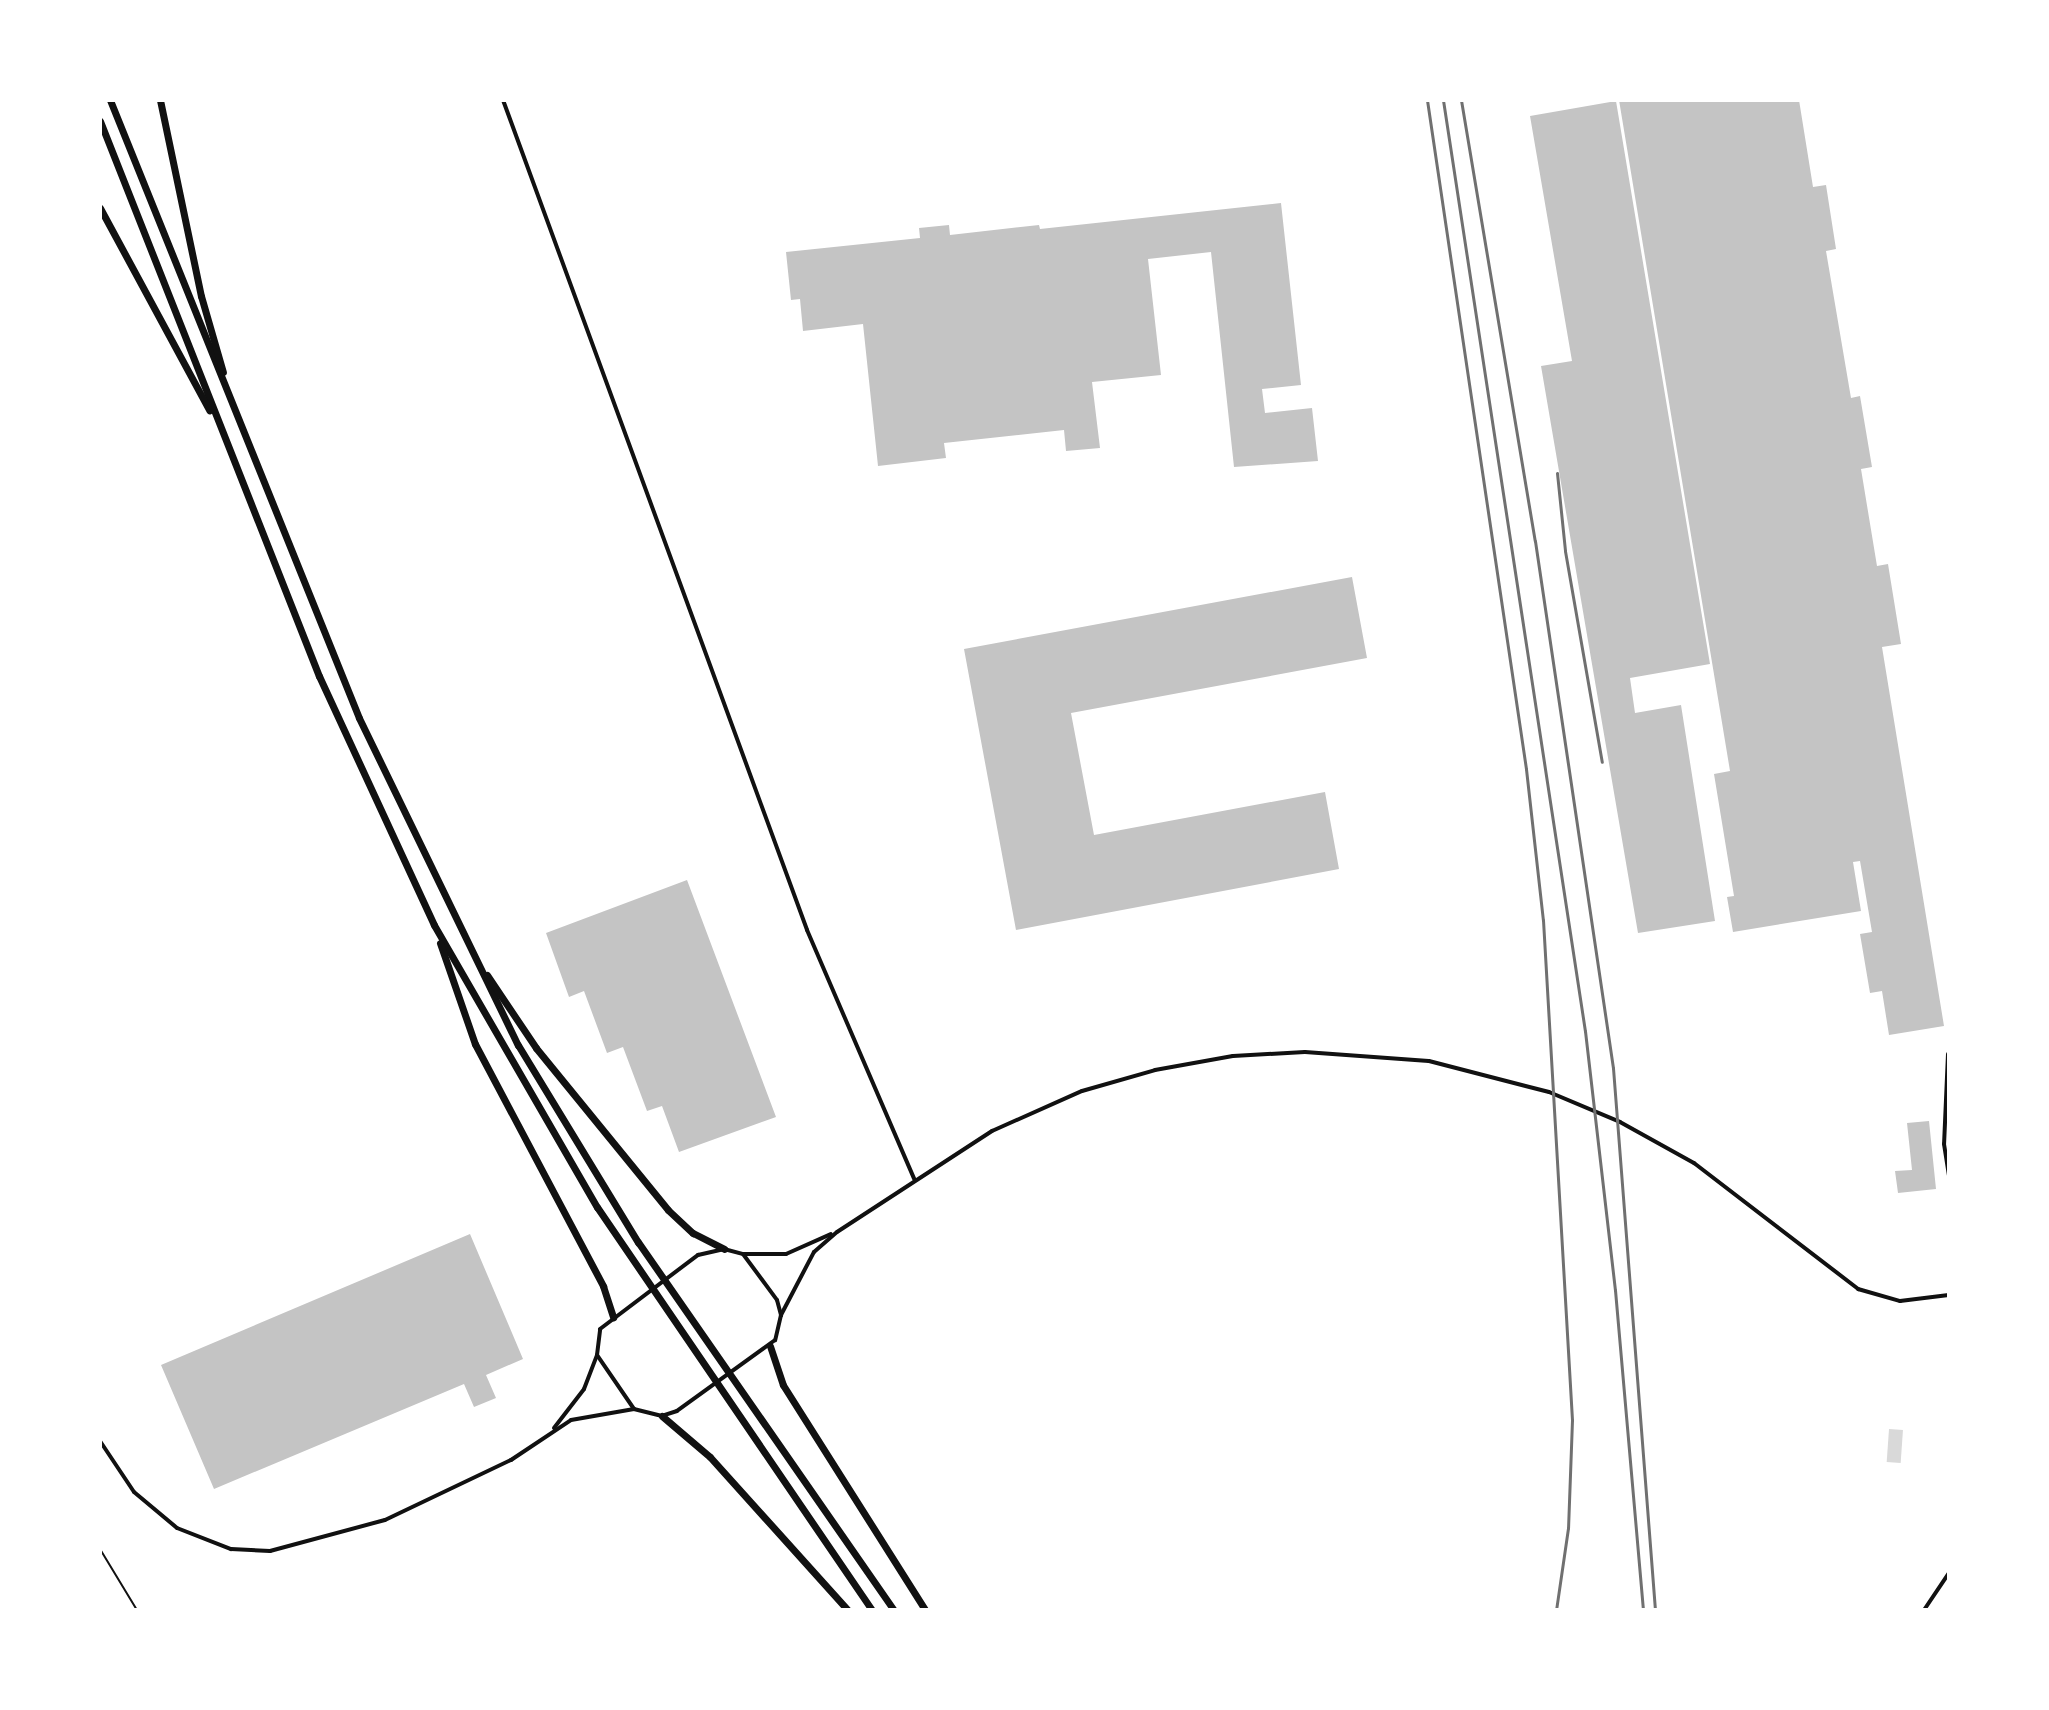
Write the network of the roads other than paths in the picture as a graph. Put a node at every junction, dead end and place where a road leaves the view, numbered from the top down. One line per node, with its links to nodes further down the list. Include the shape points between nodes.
1 (110, 100): 6 (highway)
2 (160, 100): 6 (highway, via 201,296)
3 (503, 100): 12 (street, via 807,930)
4 (100, 121): 7 (highway)
5 (100, 208): 7 (highway, via 182,352)
6 (244, 435): 9 (highway, via 359,718)
7 (239, 475): 8 (highway, via 333,710)
8 (434, 925): 18 (highway, via 475,1044 603,1286); 27 (highway, via 604,1218)
9 (465, 942): 14 (highway, via 536,1048 668,1210 693,1233); 28 (highway, via 525,1057 638,1242)
10 (1948, 1054): 11 (street, via 1944,1144)
11 (1949, 1176)
12 (914, 1179): 13 (street); 16 (street, via 992,1131 1119,1079 1265,1053 1363,1053 1460,1067 1524,1083 1600,1113 1675,1151 1858,1289 1900,1301)
13 (837, 1232): 15 (street, via 786,1254); 17 (street, via 814,1252)
14 (724, 1249): 15 (street); 18 (street, via 687,1263)
15 (743, 1254): 17 (street, via 777,1300)
16 (1949, 1295)
17 (781, 1315): 19 (street)
18 (613, 1317): 20 (street, via 600,1329)
19 (770, 1346): 22 (street, via 691,1403); 29 (highway, via 783,1385)
20 (597, 1355): 21 (street); 23 (street, via 584,1389)
21 (634, 1409): 22 (street); 23 (street, via 592,1413)
22 (662, 1416): 26 (highway, via 710,1457)
23 (553, 1429): 24 (street, via 511,1460 385,1520 270,1551 231,1549 177,1528 134,1492)
24 (100, 1441)
25 (1949, 1573): 30 (street)
26 (848, 1610)
27 (872, 1610)
28 (894, 1610)
29 (925, 1610)
30 (1924, 1610)

